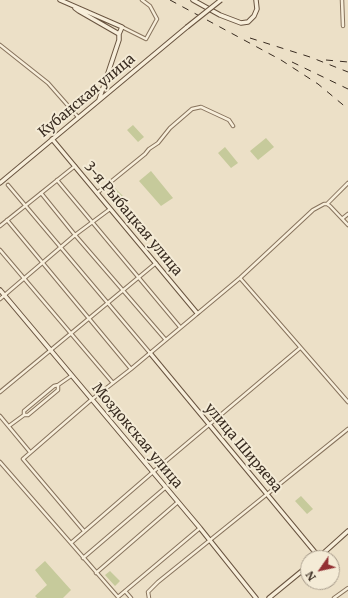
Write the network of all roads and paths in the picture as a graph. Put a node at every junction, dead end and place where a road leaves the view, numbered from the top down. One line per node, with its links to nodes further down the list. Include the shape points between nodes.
1 (60, 0): 7 (main road)
2 (142, 0): 9 (street, via 150,6 157,19 146,39)
3 (193, 0): 5 (main road, via 241,23 248,22 254,16)
4 (221, 0): 12 (main road, Кубанская улица, bridge)
5 (256, 0)
6 (342, 0): 8 (street)
7 (74, 7): 9 (main road, via 82,8); 10 (main road)
8 (343, 26)
9 (122, 27): 10 (main road)
10 (119, 34): 12 (main road)
11 (0, 45): 13 (street, via 48,83)
12 (98, 101): 13 (main road, Кубанская улица)
13 (78, 117): 15 (main road, Кубанская улица)
14 (233, 126): 22 (street, via 229,120 201,107 192,109 170,128 158,143)
15 (52, 139): 16 (main road, 3-я Рыбацкая улица); 18 (main road, Кубанская улица)
16 (75, 166): 17 (street); 22 (main road, 3-я Рыбацкая улица)
17 (57, 180): 21 (street); 29 (street)
18 (0, 183)
19 (348, 183): 23 (street)
20 (8, 186): 24 (street)
21 (41, 193): 24 (street); 32 (street)
22 (97, 193): 25 (main road, 3-я Рыбацкая улица)
23 (327, 204): 27 (street); 38 (street, via 313,210)
24 (26, 206): 28 (street); 33 (street)
25 (110, 208): 29 (street); 36 (main road, 3-я Рыбацкая улица)
26 (348, 214): 27 (street)
27 (343, 218): 30 (street)
28 (7, 220): 31 (street); 35 (street)
29 (92, 222): 32 (street); 37 (street)
30 (348, 225)
31 (0, 226)
32 (75, 235): 33 (street); 41 (street)
33 (61, 248): 35 (street); 44 (street)
34 (0, 250): 39 (street)
35 (42, 263): 39 (street); 46 (street)
36 (156, 263): 37 (street); 45 (main road, 3-я Рыбацкая улица)
37 (139, 277): 41 (street); 47 (street)
38 (240, 278): 45 (street); 50 (street)
39 (24, 279): 42 (street); 48 (street)
40 (0, 290): 42 (main road, Моздокская улица)
41 (124, 290): 44 (street); 49 (street)
42 (4, 295): 43 (street); 51 (main road, Моздокская улица)
43 (0, 299)
44 (108, 303): 46 (street); 52 (street)
45 (197, 313): 47 (street)
46 (89, 319): 48 (street); 53 (street)
47 (180, 327): 49 (street)
48 (72, 334): 51 (street); 55 (street)
49 (166, 339): 52 (street)
50 (300, 348): 59 (street); 62 (street)
51 (50, 351): 54 (main road, Моздокская улица); 57 (street)
52 (150, 353): 53 (street); 62 (main road, улица Ширяева)
53 (131, 369): 55 (street)
54 (71, 376): 56 (street); 58 (main road, Моздокская улица)
55 (113, 383): 58 (street)
56 (58, 386): 60 (street, via 54,386 24,411); 60 (street, via 58,390 28,415)
57 (0, 392)
58 (92, 400): 65 (street); 67 (main road, Моздокская улица)
59 (348, 402)
60 (24, 415): 63 (street)
61 (0, 416): 63 (street)
62 (209, 425): 67 (street); 69 (main road, улица Ширяева)
63 (9, 426): 65 (street)
64 (348, 429): 69 (street)
65 (30, 452): 72 (street, via 23,459)
66 (0, 462): 75 (street)
67 (153, 472): 68 (main road, Моздокская улица); 72 (street)
68 (166, 487): 70 (main road, Моздокская улица); 78 (street)
69 (268, 494): 74 (street); 76 (main road, улица Ширяева)
70 (178, 502): 71 (main road, Моздокская улица); 79 (street)
71 (200, 528): 74 (main road, Моздокская улица); 82 (street)
72 (84, 531): 75 (street)
73 (348, 532): 77 (main road)
74 (210, 540): 84 (street, via 149,590); 85 (main road, Моздокская улица)
75 (71, 543): 78 (street)
76 (312, 550)
77 (327, 550)
78 (83, 558): 79 (street)
79 (96, 573): 82 (street, via 118,597)
80 (300, 573): 86 (main road)
81 (348, 588): 87 (street)
82 (125, 591): 83 (street)
83 (131, 598)
84 (149, 598)
85 (256, 598)
86 (269, 598)
87 (334, 598)

